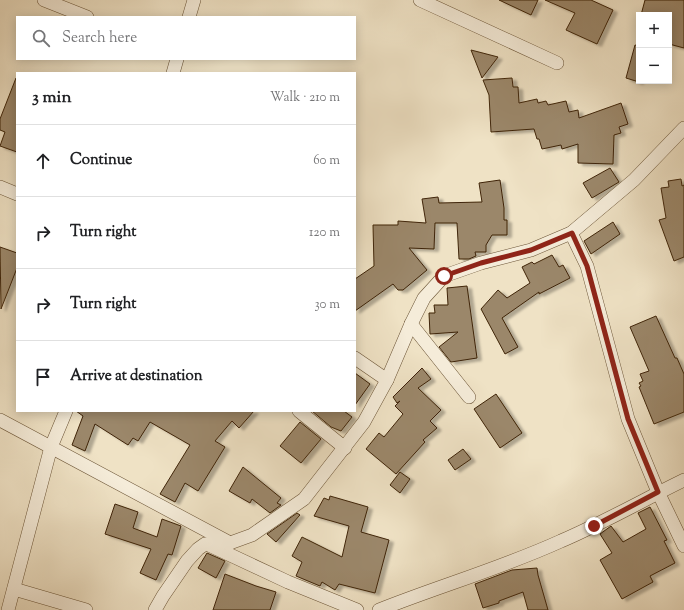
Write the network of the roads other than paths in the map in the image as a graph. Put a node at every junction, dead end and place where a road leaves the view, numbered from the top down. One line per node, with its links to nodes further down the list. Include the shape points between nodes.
1 (44, 0): 4 (street)
2 (194, 0): 5 (street)
3 (420, 0): 7 (street)
4 (84, 16)
5 (189, 16)
6 (177, 60): 8 (street)
7 (557, 63)
8 (173, 72)
9 (684, 128): 12 (street, via 634,180)
10 (0, 187): 11 (street)
11 (16, 194)
12 (572, 233): 13 (street, via 531,250 444,276 424,298); 23 (street, via 587,266 628,419)
13 (411, 324): 15 (street); 16 (street)
14 (356, 359): 15 (street)
15 (386, 380): 21 (street, via 364,422)
16 (469, 397)
17 (66, 412): 20 (street)
18 (300, 412): 21 (street)
19 (0, 420): 20 (street)
20 (51, 447): 24 (street); 27 (street)
21 (345, 448): 24 (street, via 304,498 252,535)
22 (684, 480): 23 (street)
23 (658, 492): 26 (street); 32 (street, via 560,542)
24 (230, 543): 25 (street)
25 (205, 544): 30 (street, via 187,561); 31 (street)
26 (684, 546)
27 (14, 589): 28 (street); 29 (street)
28 (8, 610)
29 (86, 610)
30 (155, 610)
31 (357, 610)
32 (379, 610)

